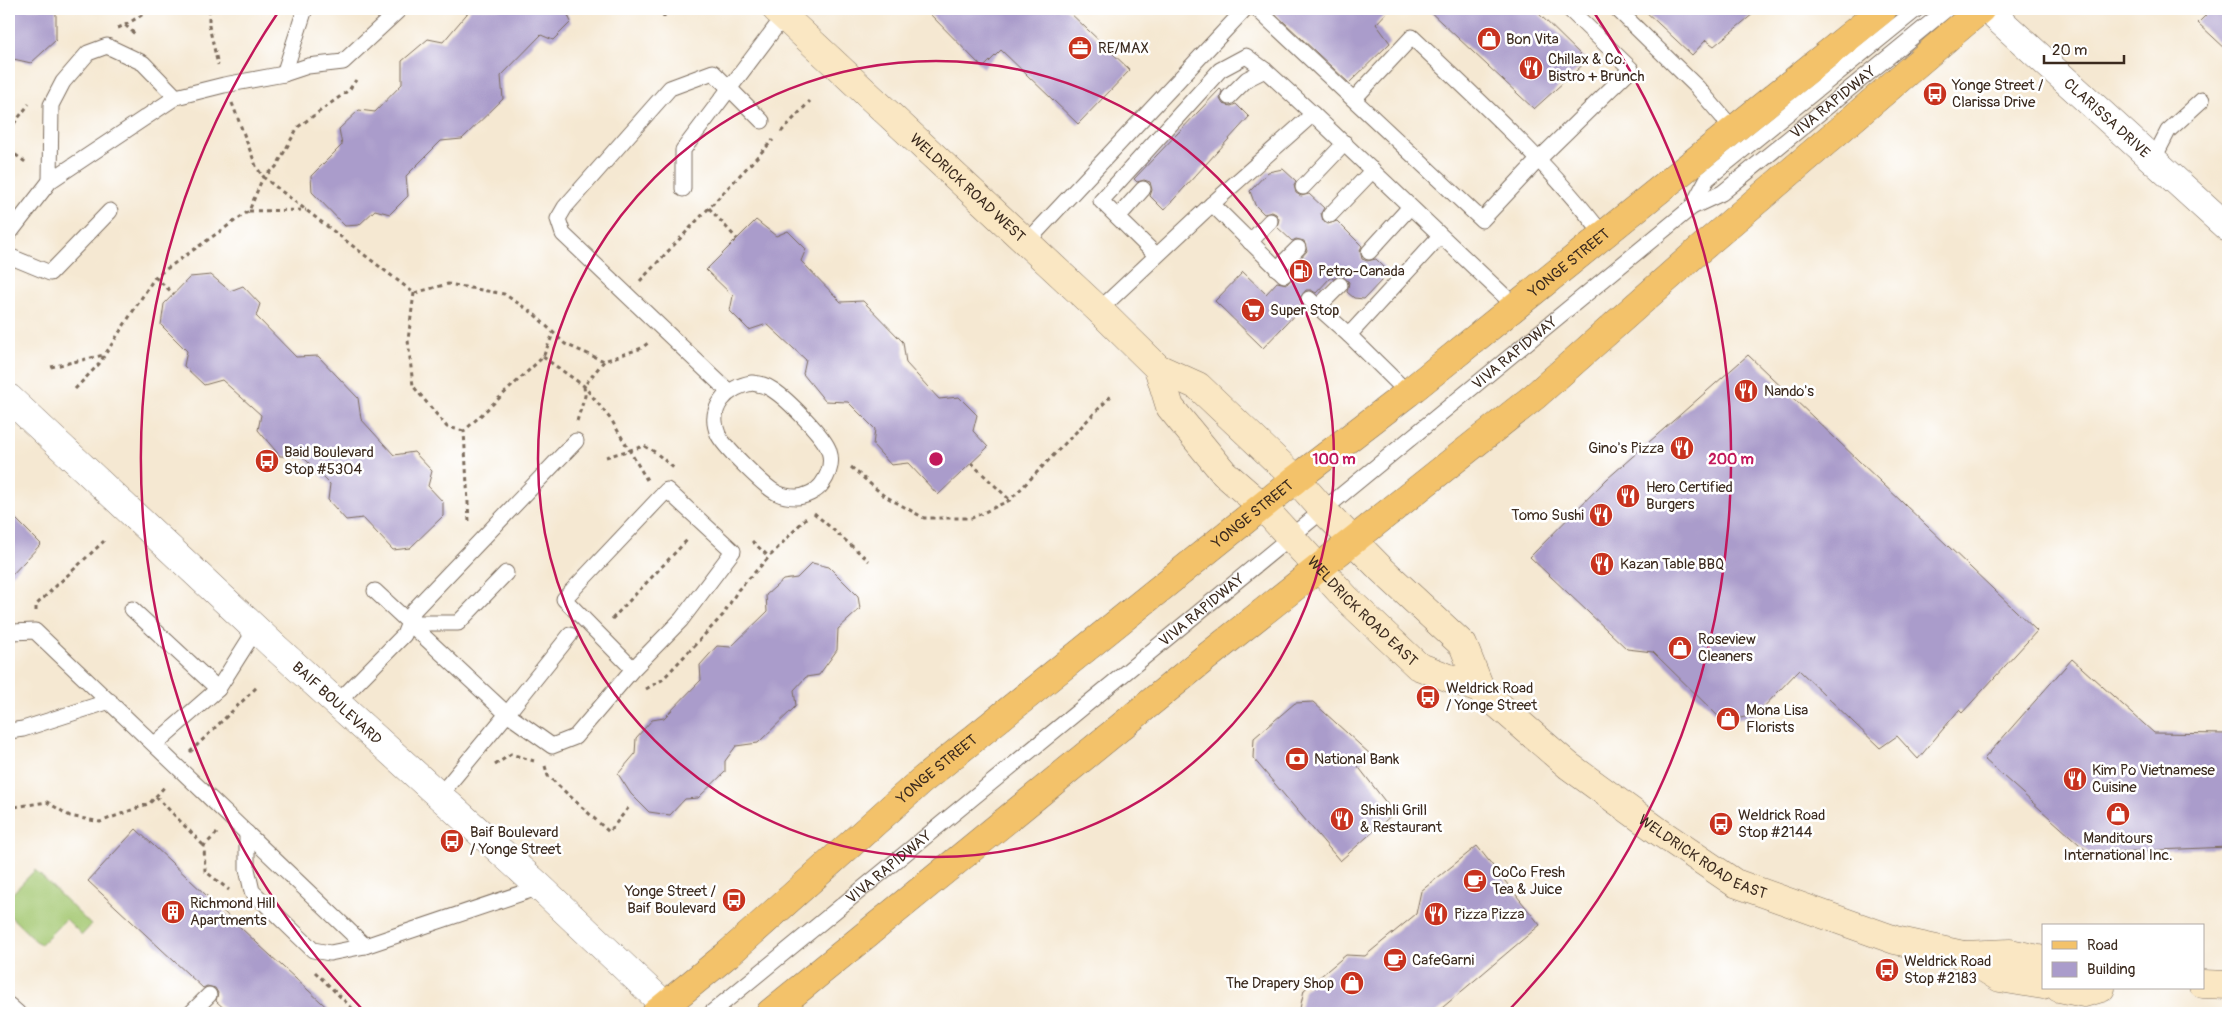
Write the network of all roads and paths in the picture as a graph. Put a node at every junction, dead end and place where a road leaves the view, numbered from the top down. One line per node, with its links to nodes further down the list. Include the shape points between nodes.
1 (152, 9): 16 (path)
2 (305, 9): 18 (lane)
3 (400, 9): 18 (lane, via 343,62 308,66)
4 (657, 9): 15 (path)
5 (1245, 9): 54 (lane)
6 (1257, 9): 23 (lane)
7 (1568, 9): 30 (lane, via 1631,69)
8 (1617, 9): 28 (lane, via 1697,87)
9 (1883, 9): 28 (main road, YONGE STREET)
10 (1917, 9): 40 (lane, VIVA RAPIDWAY, via 1707,179)
11 (1947, 9): 40 (lane, VIVA RAPIDWAY, via 1722,193)
12 (1981, 9): 95 (main road, via 1698,251 1535,396)
13 (1987, 9): 31 (street, CLARISSA DRIVE)
14 (780, 13): 20 (lane); 54 (street, WELDRICK ROAD WEST)
15 (665, 17)
16 (125, 25)
17 (1265, 70): 22 (lane, via 1247,79); 26 (lane); 46 (lane, via 1246,56 1220,70 1101,201)
18 (284, 74): 21 (lane)
19 (358, 76): 33 (path, via 349,90 298,127 276,167)
20 (730, 89): 27 (lane); 36 (lane, via 683,150); 63 (lane, via 713,72 670,88 558,219 562,234)
21 (176, 97): 34 (lane); 34 (lane, via 143,63 107,46 88,53 63,82 51,105)
22 (1229, 97)
23 (1354, 99): 30 (lane, via 1482,220); 30 (lane, via 1412,37)
24 (2202, 100): 31 (lane, via 2168,131)
25 (810, 101): 41 (path)
26 (1313, 114): 29 (lane); 38 (lane)
27 (762, 121)
28 (1734, 129): 50 (main road, YONGE STREET)
29 (1345, 143): 32 (lane); 35 (lane)
30 (1539, 159): 50 (lane)
31 (2153, 160): 48 (street, CLARISSA DRIVE)
32 (1373, 170): 39 (lane); 45 (lane)
33 (263, 178): 42 (path); 44 (path)
34 (50, 180): 49 (lane)
35 (1303, 187)
36 (683, 189)
37 (1143, 189): 46 (lane)
38 (1212, 204): 53 (lane); 57 (lane)
39 (1410, 207): 51 (lane); 56 (lane)
40 (1692, 207): 91 (lane, VIVA RAPIDWAY)
41 (709, 208): 52 (path); 63 (path)
42 (306, 210): 44 (path); 61 (path)
43 (110, 211): 58 (lane, via 50,273)
44 (249, 211): 59 (path)
45 (1330, 215)
46 (1118, 218): 57 (lane)
47 (1270, 221): 53 (lane)
48 (2228, 228)
49 (9, 234)
50 (1603, 235): 64 (main road, YONGE STREET)
51 (1440, 236): 64 (lane); 68 (lane)
52 (737, 239)
53 (1250, 242): 55 (lane, via 1280,272)
54 (1026, 243): 65 (street, WELDRICK ROAD WEST)
55 (1298, 248)
56 (1369, 252)
57 (1156, 255): 65 (lane)
58 (9, 256)
59 (155, 277): 62 (path); 69 (path)
60 (1340, 285): 68 (lane, via 1314,303)
61 (414, 293): 67 (path, via 448,284 504,294 533,313); 80 (path, via 408,340 413,386 447,427)
62 (174, 294)
63 (627, 294): 66 (lane)
64 (1515, 306): 77 (main road, YONGE STREET)
65 (1098, 310): 73 (street, WELDRICK ROAD WEST)
66 (665, 330): 71 (path, via 642,348); 76 (lane)
67 (553, 334): 70 (path); 71 (path, via 565,344)
68 (1349, 335): 77 (lane)
69 (104, 355): 72 (path); 75 (path)
70 (543, 357): 74 (path); 80 (path)
71 (604, 361): 74 (path)
72 (51, 367)
73 (1158, 368): 86 (street, WELDRICK ROAD WEST, via 1198,386); 89 (street, WELDRICK ROAD WEST, via 1170,407 1224,472)
74 (584, 386): 81 (path); 82 (path, via 612,421)
75 (75, 389)
76 (728, 391): 83 (lane, via 752,383 775,391 825,441); 83 (lane, via 716,411 718,435 776,493 799,497 811,493 827,476)
77 (1408, 392): 86 (main road, YONGE STREET)
78 (1113, 394): 88 (path)
79 (9, 398): 103 (street, BAIF BOULEVARD)
80 (464, 431): 96 (path)
81 (576, 441): 96 (lane)
82 (629, 450): 84 (path); 87 (path)
83 (830, 453): 88 (path, via 883,495 924,518 972,518)
84 (606, 457)
85 (971, 463): 88 (path)
86 (1296, 479): 89 (main road, YONGE STREET); 91 (street, WELDRICK ROAD EAST)
87 (658, 499): 92 (lane, via 667,490); 105 (lane, via 564,599)
88 (1010, 500)
89 (1263, 507): 93 (street, WELDRICK ROAD EAST); 136 (main road, YONGE STREET, via 920,782)
90 (812, 511): 97 (path)
91 (1324, 511): 93 (lane, VIVA RAPIDWAY); 95 (street, WELDRICK ROAD EAST)
92 (703, 524): 105 (path); 108 (lane, via 733,551 681,620)
93 (1291, 538): 98 (street, WELDRICK ROAD EAST); 139 (lane, VIVA RAPIDWAY)
94 (104, 540): 104 (path, via 36,605)
95 (1352, 540): 98 (main road); 111 (street, WELDRICK ROAD EAST, via 1463,645)
96 (471, 550): 102 (lane, via 414,610)
97 (869, 561)
98 (1317, 568): 111 (street, WELDRICK ROAD EAST, via 1418,666); 140 (main road)
99 (506, 573): 102 (lane, via 458,623)
100 (375, 591): 102 (lane)
101 (132, 609): 110 (lane)
102 (409, 623): 113 (lane, via 404,635); 114 (lane)
103 (256, 629): 110 (lane); 113 (street, BAIF BOULEVARD)
104 (35, 631): 106 (lane, via 12,632); 112 (lane)
105 (598, 634): 108 (lane)
106 (9, 635)
107 (570, 635): 114 (lane)
108 (633, 669): 114 (lane, via 576,737 552,746)
109 (258, 686): 118 (path, via 190,752)
110 (218, 689): 116 (lane)
111 (1481, 690): 127 (street, WELDRICK ROAD EAST, via 1569,766 1735,883 1895,940)
112 (110, 701): 115 (lane); 116 (lane)
113 (336, 703): 120 (street, BAIF BOULEVARD)
114 (507, 714): 120 (lane)
115 (9, 731)
116 (155, 744): 118 (lane)
117 (544, 764): 122 (path, via 548,776 609,832)
118 (180, 769): 119 (path); 123 (lane)
119 (156, 796): 121 (path, via 150,803 100,822 70,816 47,802 14,807); 124 (path)
120 (439, 796): 125 (street, BAIF BOULEVARD)
121 (9, 802)
122 (629, 807)
123 (247, 833): 126 (lane); 126 (lane, via 247,869 252,891 313,950 330,953)
124 (204, 846)
125 (540, 887): 126 (lane); 136 (street, BAIF BOULEVARD)
126 (365, 946)
127 (1963, 955): 128 (street, WELDRICK ROAD EAST, via 2010,953); 131 (street, WELDRICK ROAD EAST, via 2000,978)
128 (2042, 960)
129 (2204, 984): 130 (street)
130 (2228, 985)
131 (2042, 986)
132 (2069, 990): 133 (street, via 2084,993)
133 (2094, 990)
134 (209, 995): 138 (lane)
135 (9, 1005): 137 (lane)
136 (665, 1011)
137 (18, 1013)
138 (191, 1013)
139 (711, 1013)
140 (770, 1013)

